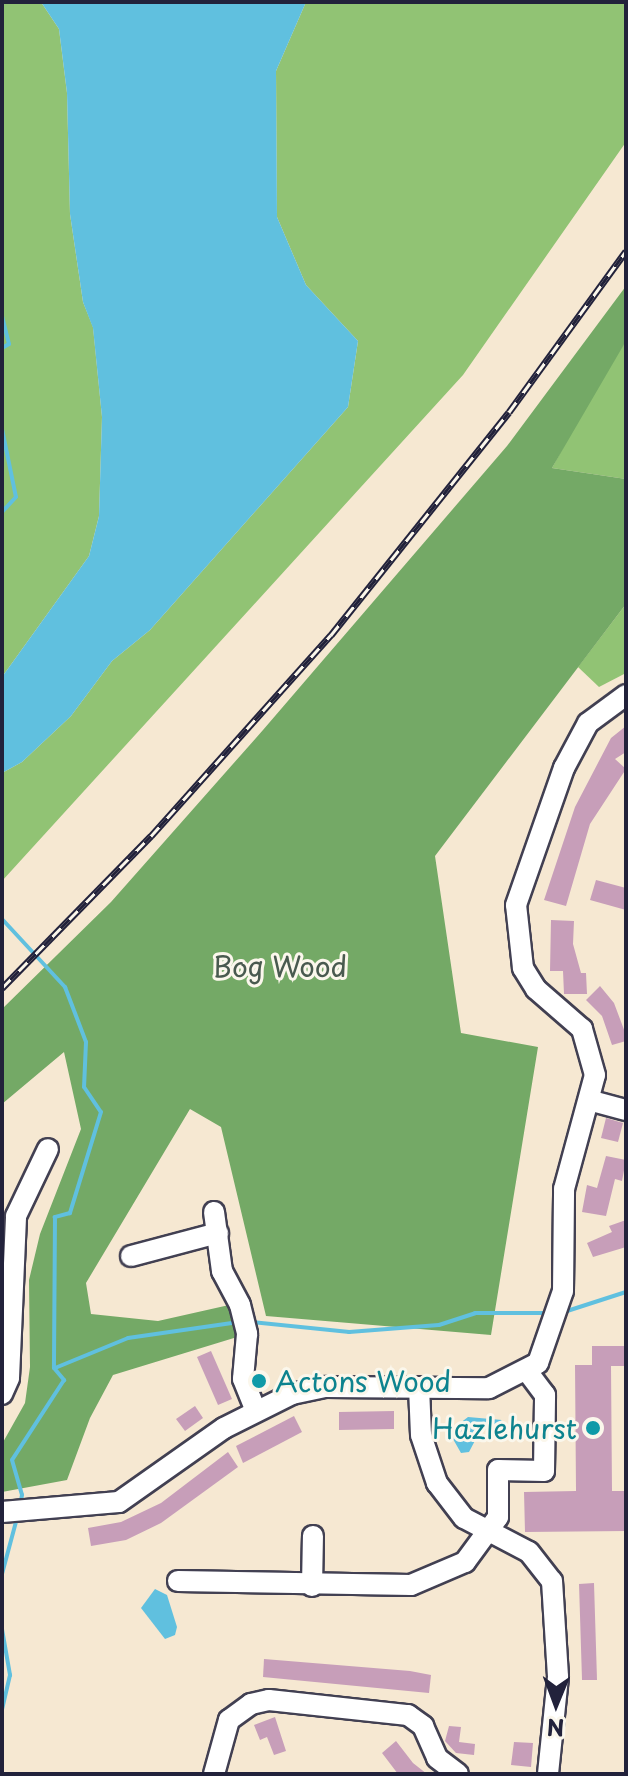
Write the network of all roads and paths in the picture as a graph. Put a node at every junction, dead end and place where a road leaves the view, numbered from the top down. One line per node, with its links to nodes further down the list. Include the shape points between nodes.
1 (626, 695): 2 (street, via 588,723 564,768 516,905 523,968 536,989 582,1029 590,1044)
2 (592, 1101): 3 (street); 9 (street, via 564,1189 563,1291 538,1363)
3 (626, 1110)
4 (48, 1149): 8 (street, via 16,1216)
5 (214, 1212): 6 (street)
6 (218, 1233): 7 (street); 12 (street, via 222,1271 240,1305 247,1334 243,1379)
7 (131, 1256)
8 (8, 1258): 11 (street, via 9,1378)
9 (527, 1371): 10 (street, via 489,1388); 14 (street, via 545,1395 544,1471 498,1470 498,1517)
10 (419, 1387): 12 (street, via 317,1389); 14 (street, via 421,1435 437,1483 464,1518)
11 (2, 1394)
12 (256, 1411): 13 (street, via 119,1502)
13 (13, 1512)
14 (489, 1534): 17 (street, via 465,1562 411,1585); 20 (street, via 529,1552 552,1581 558,1677)
15 (313, 1536): 17 (street)
16 (178, 1581): 17 (street)
17 (312, 1586)
18 (214, 1774): 19 (street, via 225,1726 235,1713 260,1701 398,1712 429,1721 437,1758)
19 (458, 1774)
20 (548, 1774)

